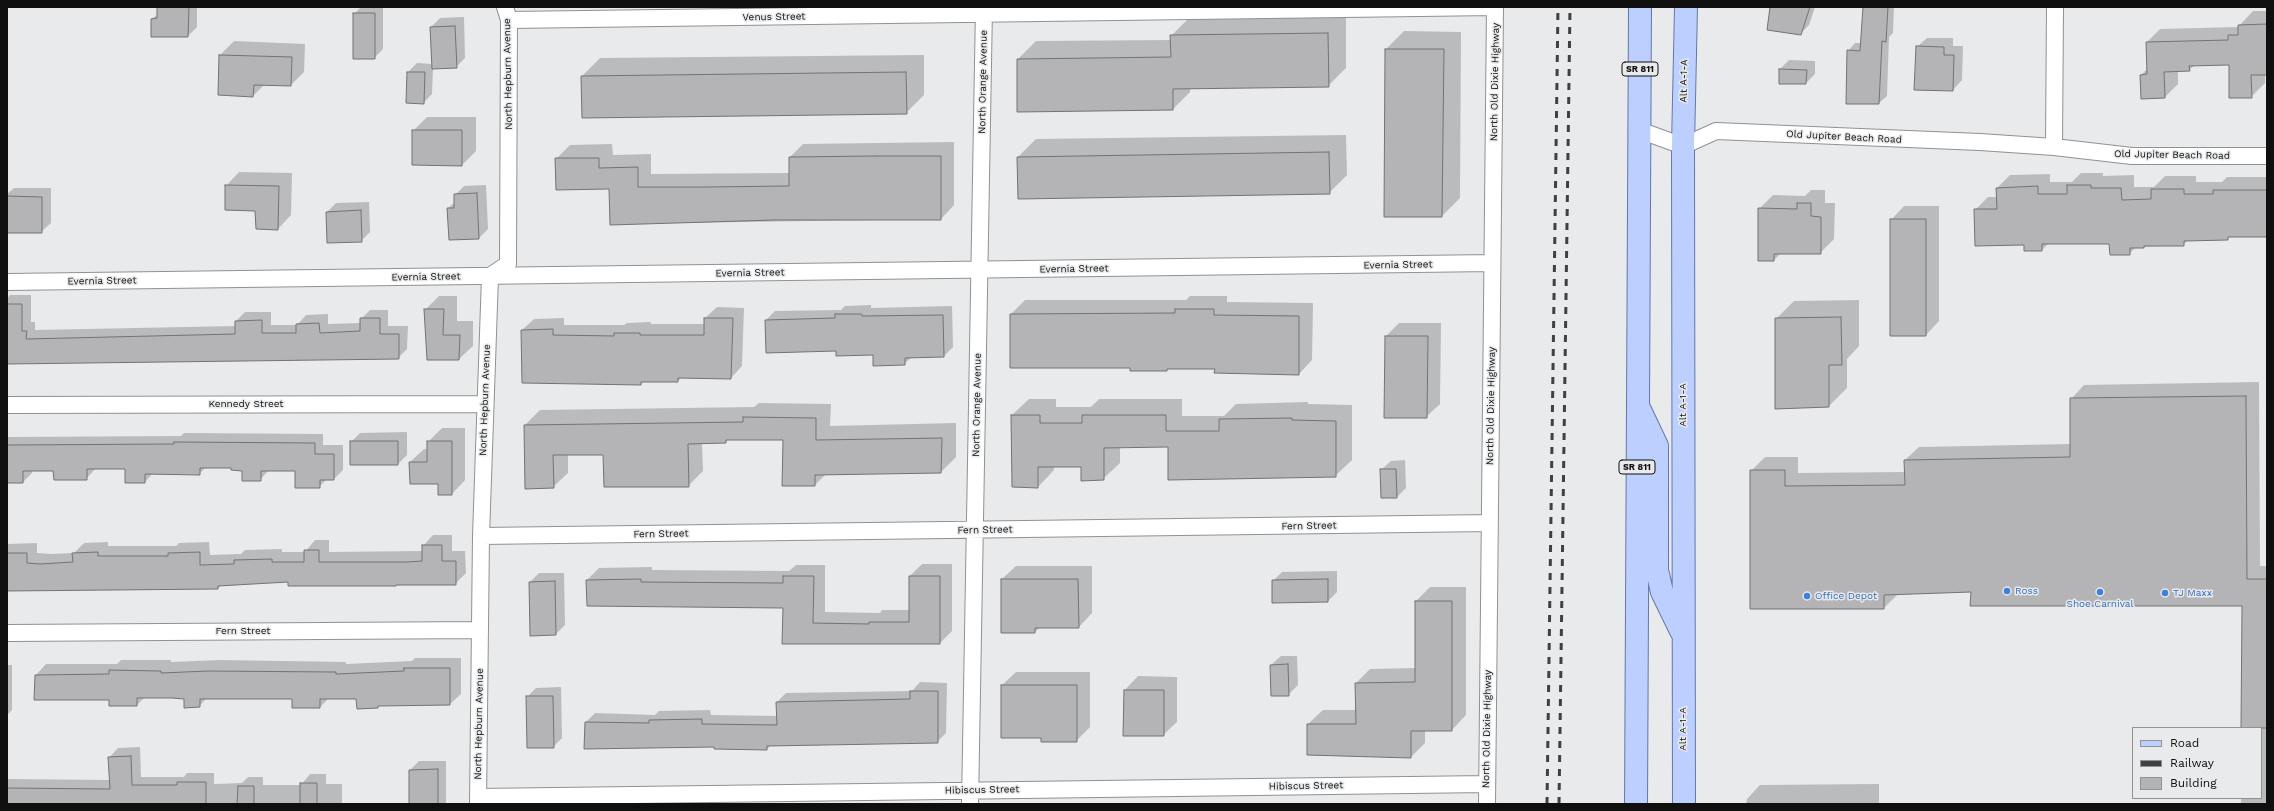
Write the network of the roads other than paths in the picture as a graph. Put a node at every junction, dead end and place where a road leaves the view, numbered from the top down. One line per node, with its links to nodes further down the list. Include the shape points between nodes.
1 (1495, 7): 5 (street, Venus Street); 11 (street, North Old Dixie Highway)
2 (1640, 7): 7 (main road, SR 811)
3 (1686, 7): 8 (main road, Alt A-1-A)
4 (2055, 7): 9 (street)
5 (984, 11): 6 (street, Venus Street); 12 (street, North Orange Avenue)
6 (507, 14): 13 (street, North Hepburn Avenue, via 508,264)
7 (1639, 130): 8 (street); 16 (main road, SR 811)
8 (1683, 146): 9 (street, Old Jupiter Beach Road, via 1716,131); 23 (main road, Alt A-1-A)
9 (2054, 147): 10 (street, Old Jupiter Beach Road, via 2132,156)
10 (2267, 156)
11 (1492, 263): 12 (street, Evernia Street); 18 (street, North Old Dixie Highway)
12 (979, 270): 13 (street, Evernia Street); 19 (street, North Orange Avenue)
13 (490, 276): 14 (street, Evernia Street); 15 (street, North Hepburn Avenue)
14 (7, 282)
15 (484, 404): 17 (street, Kennedy Street); 20 (street, North Hepburn Avenue)
16 (1637, 404): 23 (main road, via 1657,446 1657,570 1662,592); 28 (main road, SR 811)
17 (7, 405)
18 (1490, 523): 19 (street, Fern Street); 24 (street, North Old Dixie Highway)
19 (975, 530): 20 (street, Fern Street); 25 (street, North Orange Avenue)
20 (481, 536): 21 (street, North Hepburn Avenue)
21 (480, 630): 22 (street, Fern Street); 26 (street, North Hepburn Avenue)
22 (7, 632)
23 (1683, 636): 29 (main road, Alt A-1-A)
24 (1487, 784): 25 (street, Hibiscus Street); 27 (street, North Old Dixie Highway)
25 (970, 797): 26 (street, Hibiscus Street)
26 (478, 800)
27 (1487, 804)
28 (1636, 804)
29 (1684, 804)

